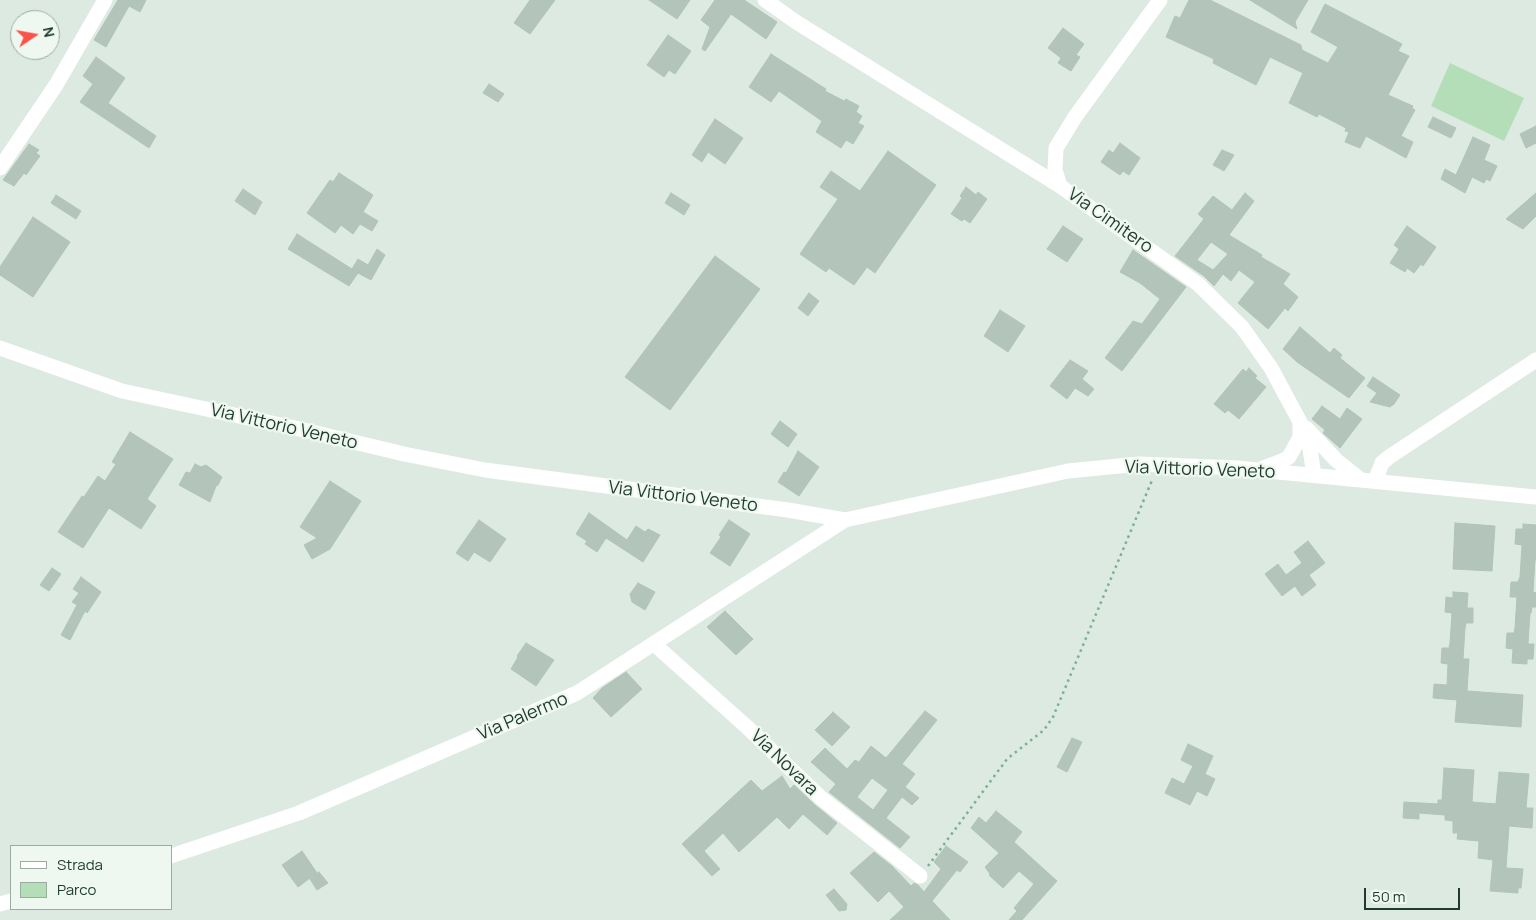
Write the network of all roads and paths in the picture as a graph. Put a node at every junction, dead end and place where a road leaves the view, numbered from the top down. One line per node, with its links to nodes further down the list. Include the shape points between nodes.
1 (105, 0): 4 (street, via 56,85)
2 (765, 0): 5 (street)
3 (1160, 0): 5 (street, Via Cimitero, via 1056,148 1055,170)
4 (0, 168)
5 (1060, 186): 8 (street, Via Cimitero, via 1198,284 1216,301 1242,327 1272,368)
6 (0, 348): 14 (street, Via Vittorio Veneto, via 122,391 404,454 484,470)
7 (1536, 360): 12 (street, via 1389,457)
8 (1300, 422): 10 (street, via 1300,437 1289,457); 11 (street, Via Cimitero, via 1309,444); 12 (street, Via Cimitero, via 1336,460)
9 (1158, 465): 10 (street, Via Vittorio Veneto); 14 (street, Via Vittorio Veneto, via 1068,471); 17 (path, via 1053,717 1044,730 1007,759)
10 (1257, 470): 11 (street, Via Vittorio Veneto)
11 (1314, 476): 12 (street, Via Vittorio Veneto)
12 (1368, 480): 13 (street, Via Vittorio Veneto)
13 (1536, 497)
14 (845, 520): 15 (street, Via Palermo)
15 (654, 644): 16 (street, Via Palermo, via 577,693 300,812); 17 (street, Via Novara, via 820,798)
16 (172, 856)
17 (920, 876)

